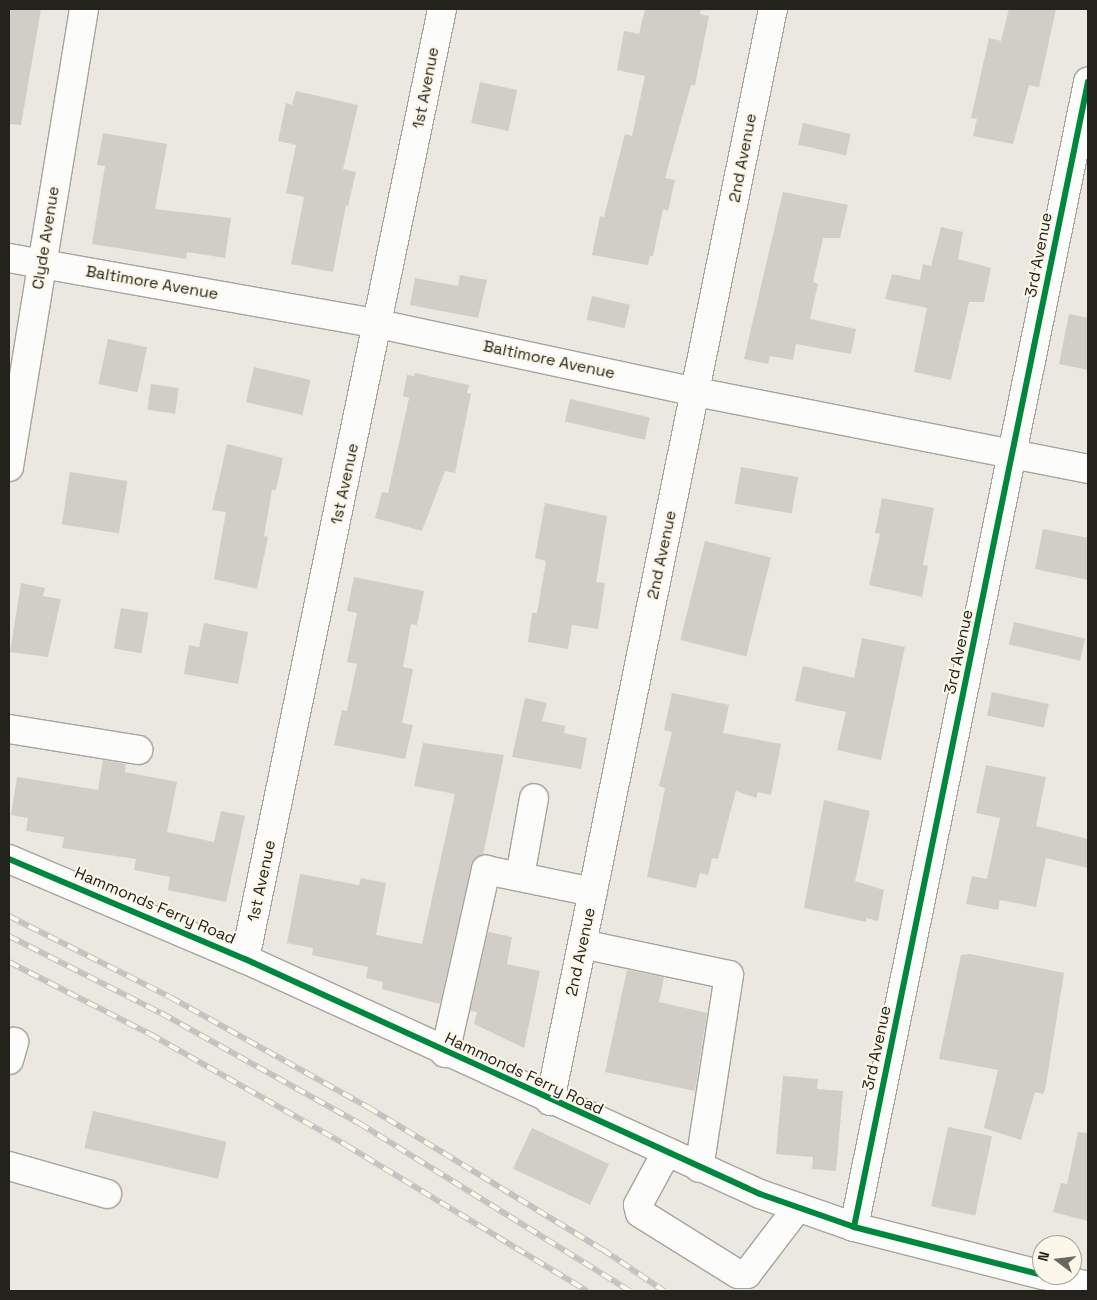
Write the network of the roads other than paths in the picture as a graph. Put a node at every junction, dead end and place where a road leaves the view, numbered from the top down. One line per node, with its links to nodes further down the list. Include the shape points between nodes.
1 (84, 9): 6 (street, Clyde Avenue)
2 (442, 9): 7 (street, 1st Avenue)
3 (772, 9): 8 (street, 2nd Avenue)
4 (1088, 82): 9 (street, 3rd Avenue)
5 (9, 258): 6 (street, Baltimore Avenue)
6 (42, 263): 7 (street, Baltimore Avenue); 10 (street, Clyde Avenue)
7 (379, 324): 8 (street, Baltimore Avenue); 19 (street, 1st Avenue)
8 (696, 392): 9 (street, Baltimore Avenue); 17 (street, 2nd Avenue)
9 (1013, 454): 11 (street, Baltimore Avenue); 27 (street, 3rd Avenue)
10 (9, 467)
11 (1088, 469)
12 (9, 729): 13 (street)
13 (138, 750)
14 (534, 798): 16 (street)
15 (9, 859): 19 (street, Hammonds Ferry Road)
16 (520, 876): 17 (street); 20 (street, via 486,870)
17 (593, 892): 18 (street, 2nd Avenue)
18 (582, 944): 21 (street, 2nd Avenue); 24 (street, via 729,975)
19 (245, 959): 20 (street, Hammonds Ferry Road)
20 (446, 1053): 21 (street, Hammonds Ferry Road)
21 (550, 1101): 22 (street, Hammonds Ferry Road)
22 (666, 1154): 24 (street, Hammonds Ferry Road); 26 (street, via 638,1205 640,1213 738,1274 747,1274)
23 (9, 1166): 25 (street)
24 (699, 1168): 26 (street, Hammonds Ferry Road)
25 (107, 1194)
26 (798, 1207): 27 (street, Hammonds Ferry Road)
27 (854, 1227): 28 (street, Hammonds Ferry Road)
28 (1032, 1275)

